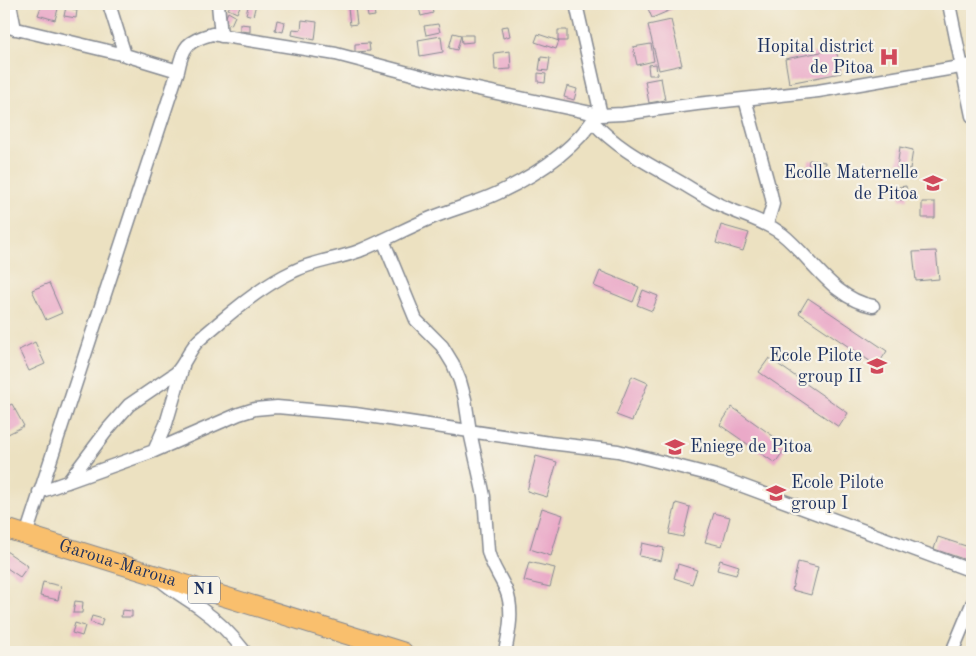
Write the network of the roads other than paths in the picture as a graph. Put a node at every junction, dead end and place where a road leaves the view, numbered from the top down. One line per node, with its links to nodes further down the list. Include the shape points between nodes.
1 (10, 4): 6 (street)
2 (109, 4): 8 (street)
3 (218, 4): 7 (street)
4 (576, 4): 13 (street)
5 (949, 4): 9 (street)
6 (10, 28): 8 (street)
7 (221, 36): 10 (street, via 212,34 192,41 182,54); 13 (street, via 336,54)
8 (125, 55): 10 (street)
9 (967, 66): 11 (street, via 818,91); 12 (street)
10 (178, 71): 21 (street)
11 (745, 99): 13 (street); 14 (street, via 772,194 773,204)
12 (972, 116)
13 (597, 117): 14 (street, via 617,145 721,205); 15 (street, via 567,150 517,183)
14 (767, 224): 16 (street, via 784,236 835,287 860,304)
15 (383, 240): 17 (street, via 296,270 247,298 197,342); 18 (street, via 416,320 442,346 453,364 465,399)
16 (873, 306)
17 (183, 366): 19 (street, via 166,424); 20 (street, via 129,405)
18 (470, 432): 19 (street, via 355,414 265,408 239,414); 24 (street, via 618,451 716,476); 29 (street, via 484,496 490,560 509,602)
19 (154, 451): 20 (street)
20 (68, 482): 21 (street)
21 (39, 492): 23 (street)
22 (4, 528): 23 (highway, Garoua-Maroua / N1)
23 (26, 535): 25 (highway, Garoua-Maroua / N1)
24 (972, 572)
25 (155, 575): 27 (street, via 232,634); 28 (highway, Garoua-Maroua / N1)
26 (972, 604): 30 (street)
27 (245, 652)
28 (403, 652)
29 (505, 652)
30 (952, 652)

